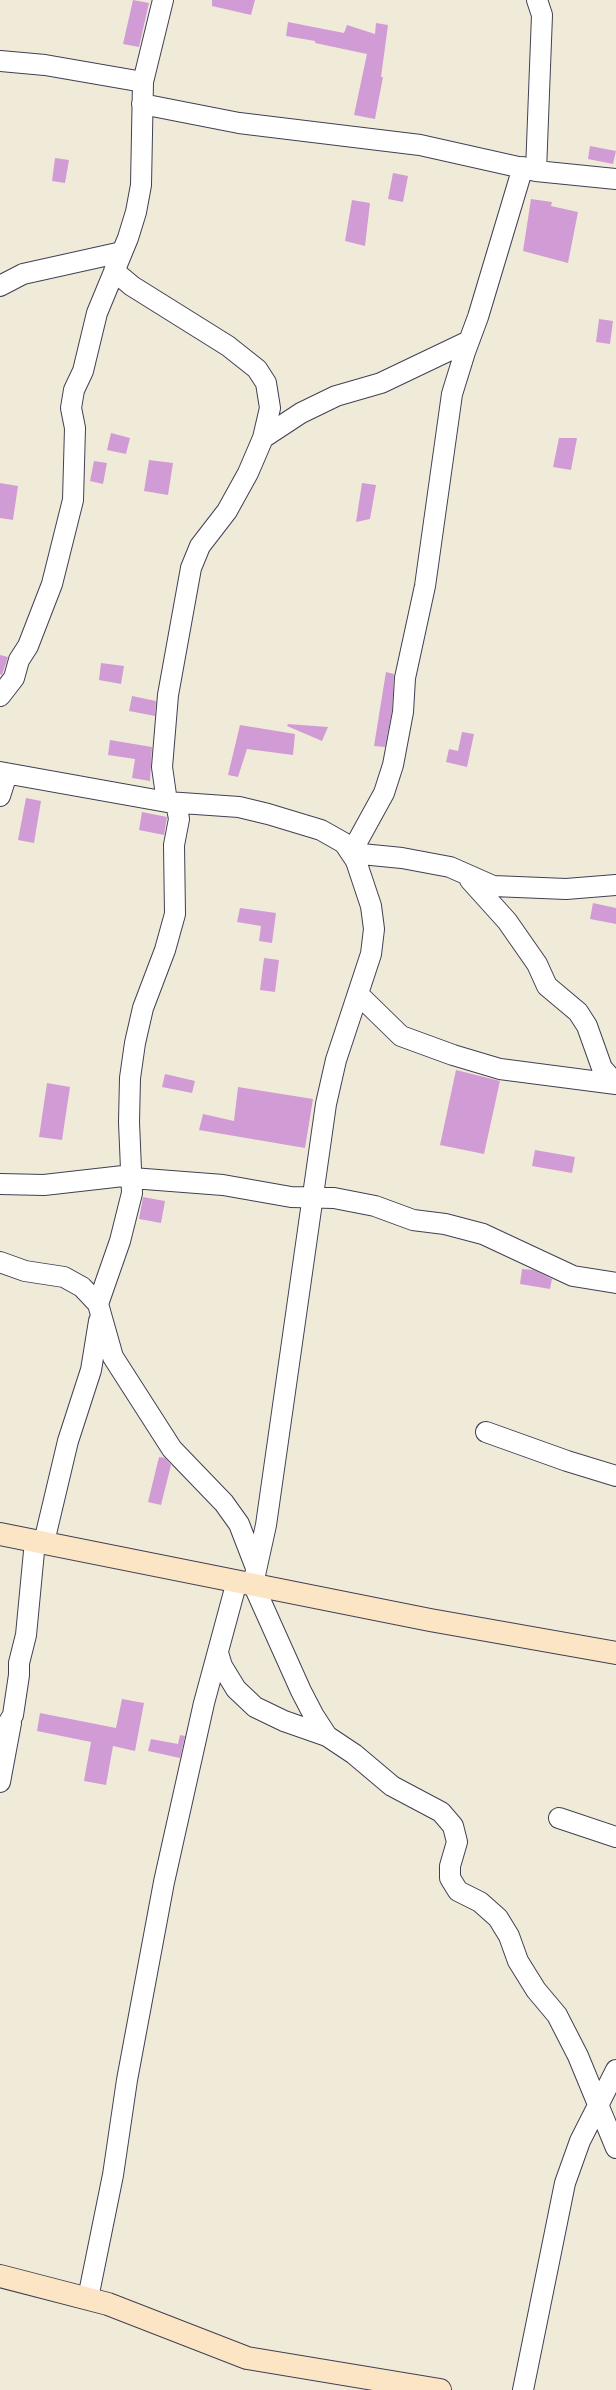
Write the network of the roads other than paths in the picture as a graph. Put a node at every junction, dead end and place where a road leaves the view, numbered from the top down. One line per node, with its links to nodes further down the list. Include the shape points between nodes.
1 (163, 0): 4 (street)
2 (541, 2): 6 (street)
3 (0, 61): 4 (street, via 45,65)
4 (143, 82): 5 (street)
5 (142, 104): 6 (street, via 239,123 420,145); 8 (street, via 141,185 136,212)
6 (530, 169): 7 (street); 11 (street)
7 (616, 179)
8 (122, 252): 9 (street); 10 (street, via 23,274)
9 (114, 271): 12 (street, via 132,286 228,346 257,369 266,383 270,408); 13 (street, via 97,313 83,371 70,408 75,428 73,500 52,584 28,646 19,660 14,678)
10 (0, 286)
11 (469, 341): 12 (street, via 381,383 336,396 301,413); 17 (street, via 452,394 425,586 405,678 393,766 384,793)
12 (263, 438): 16 (street, via 245,480 227,511 200,546 191,568 168,695 162,767)
13 (0, 696)
14 (3, 773): 15 (street); 16 (street)
15 (0, 796)
16 (172, 802): 17 (street, via 239,807 268,814 320,830 344,843); 22 (street, via 179,819 174,845 175,914 165,950 143,1008 135,1043 130,1078 129,1122)
17 (351, 853): 18 (street, via 402,858 450,867); 20 (street, via 365,885 374,929 371,954)
18 (463, 873): 19 (street, via 493,886 566,889); 21 (street, via 507,921 537,964 547,986 578,1012 587,1026 602,1068)
19 (616, 885)
20 (358, 995): 21 (street, via 401,1036 453,1055 500,1069); 24 (street, via 326,1104)
21 (616, 1084)
22 (132, 1177): 23 (street, via 44,1185); 24 (street, via 223,1185 291,1197); 27 (street, via 132,1193 120,1241)
23 (0, 1184)
24 (313, 1197): 26 (street, via 375,1206 413,1220 445,1224 483,1234 573,1276); 32 (street, via 266,1525)
25 (0, 1262): 27 (street, via 26,1271 64,1278 82,1287)
26 (616, 1283)
27 (99, 1307): 31 (street, via 97,1342 91,1370); 32 (street, via 113,1358 172,1449 224,1503 239,1524)
28 (486, 1432): 29 (street)
29 (616, 1476)
30 (0, 1534): 31 (street)
31 (40, 1542): 32 (street); 35 (street, via 26,1635 19,1663 20,1675)
32 (248, 1578): 33 (street); 34 (street, via 430,1620); 36 (street, via 301,1691)
33 (218, 1653): 36 (street, via 222,1666 236,1689 256,1707 284,1721); 45 (street, via 164,1882 127,2080 113,2175)
34 (616, 1653)
35 (13, 1715): 37 (street); 38 (street)
36 (327, 1736): 42 (street, via 354,1754 392,1786 441,1812 453,1826 457,1842 450,1866 450,1878 458,1891 480,1902 498,1918 509,1936 518,1961 536,1990 557,2015)
37 (0, 1737)
38 (0, 1782)
39 (559, 1818): 40 (street)
40 (616, 1837)
41 (616, 2070): 42 (street)
42 (598, 2105): 43 (street); 47 (street, via 580,2141 565,2183)
43 (616, 2148)
44 (0, 2276): 45 (street)
45 (88, 2298): 46 (street, via 247,2358)
46 (440, 2390)
47 (523, 2390)

